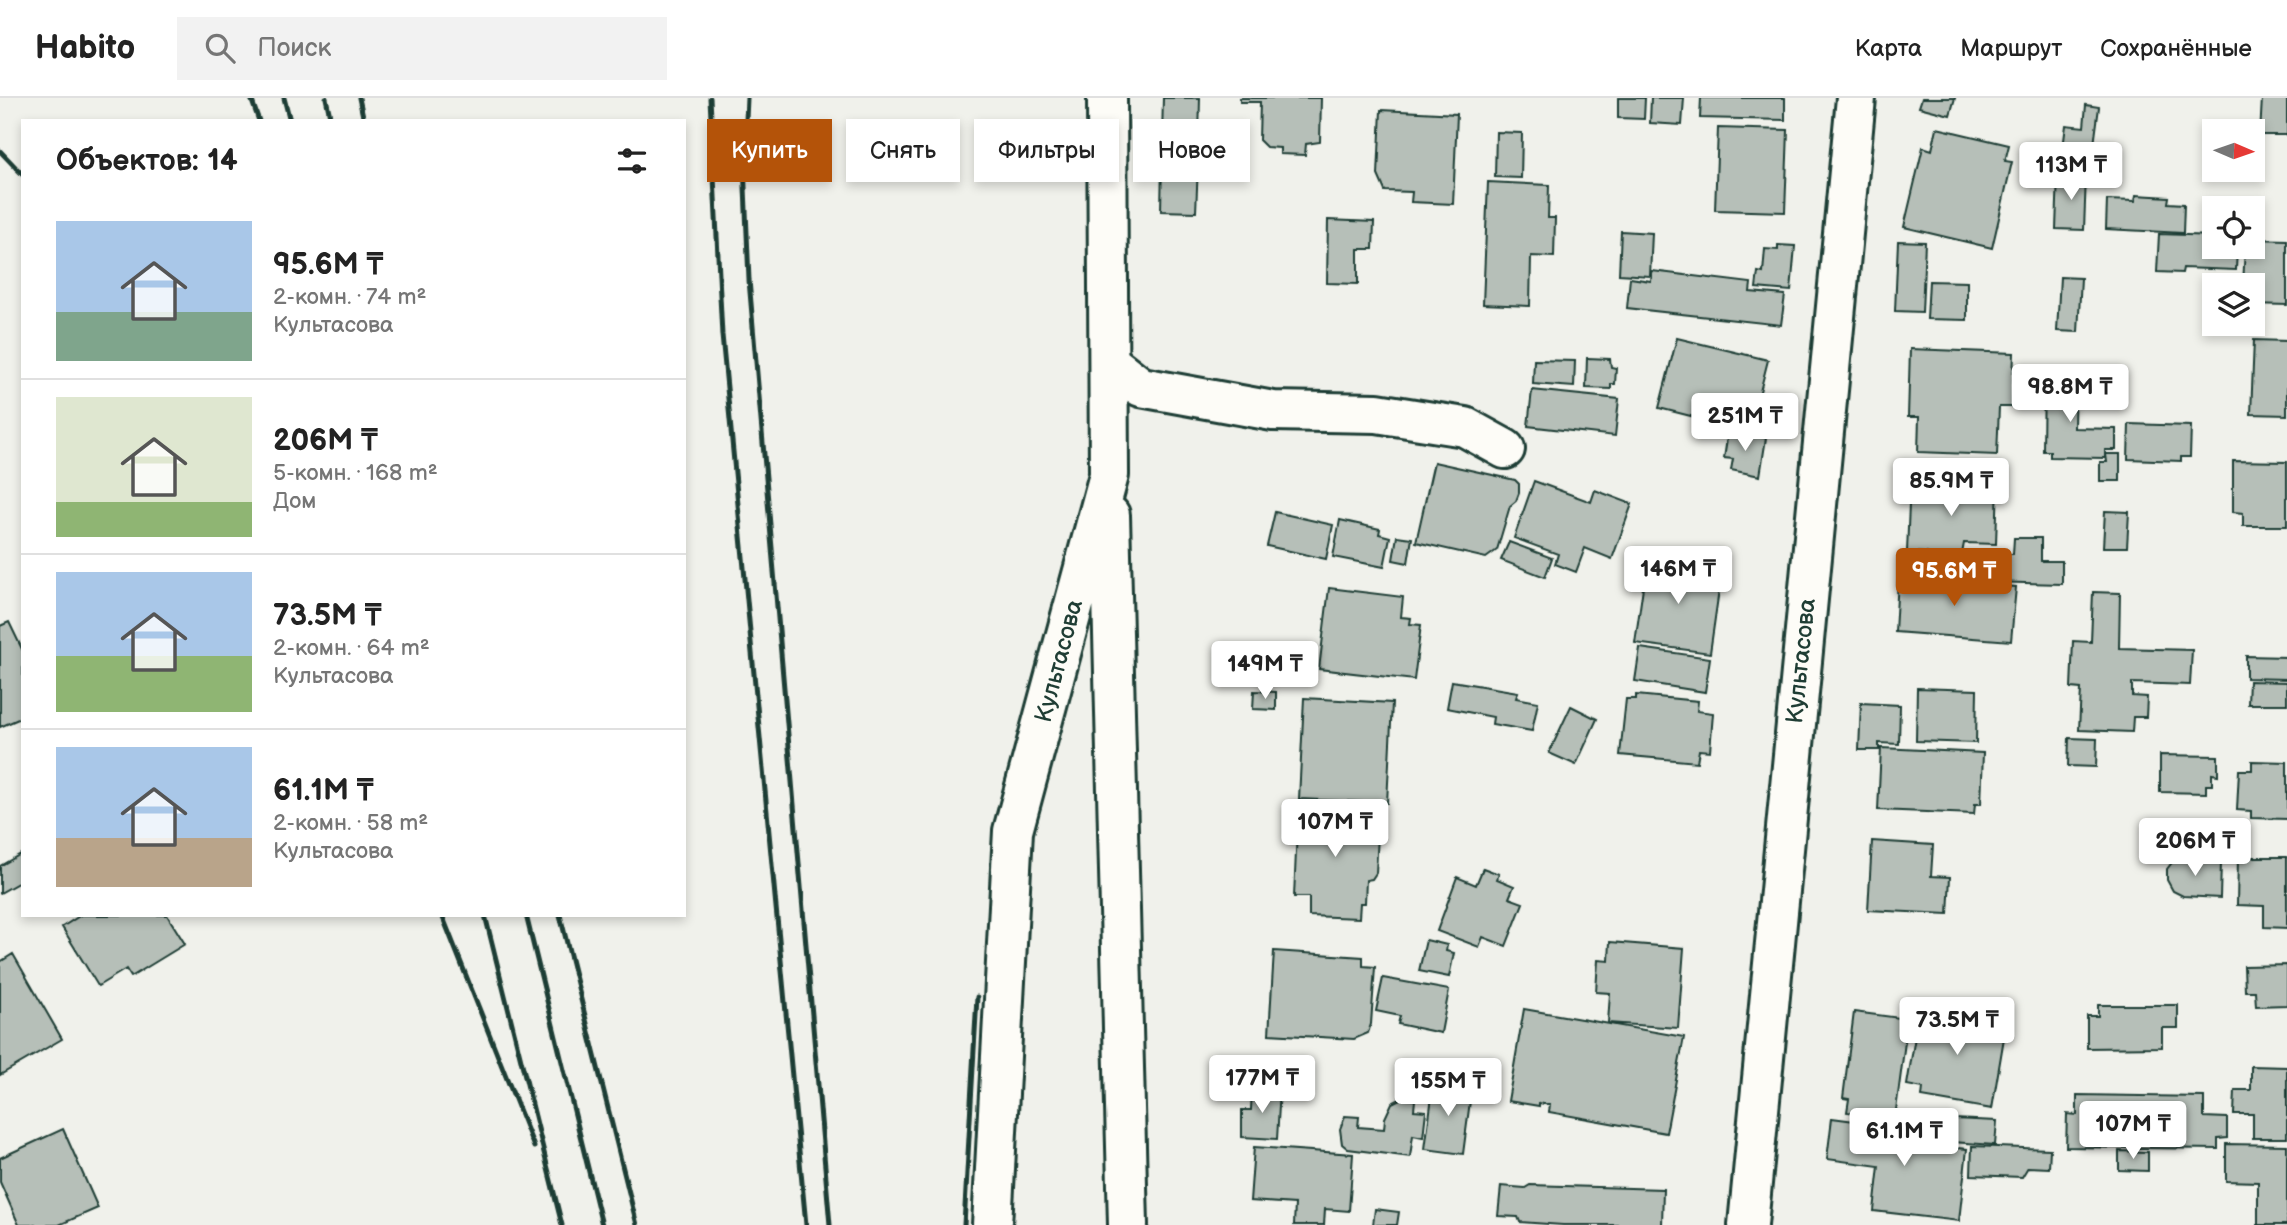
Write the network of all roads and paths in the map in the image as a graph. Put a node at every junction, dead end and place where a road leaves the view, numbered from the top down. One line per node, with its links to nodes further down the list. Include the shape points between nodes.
1 (1107, 98): 3 (street, Культасова)
2 (1856, 98): 8 (street, Культасова)
3 (1109, 362): 4 (street, via 1141,387 1273,411 1377,413 1465,427); 5 (street, Культасова)
4 (1505, 449)
5 (1109, 474): 6 (street, Культасова, via 1013,831); 7 (street)
6 (992, 1225)
7 (1128, 1225)
8 (1748, 1225)

